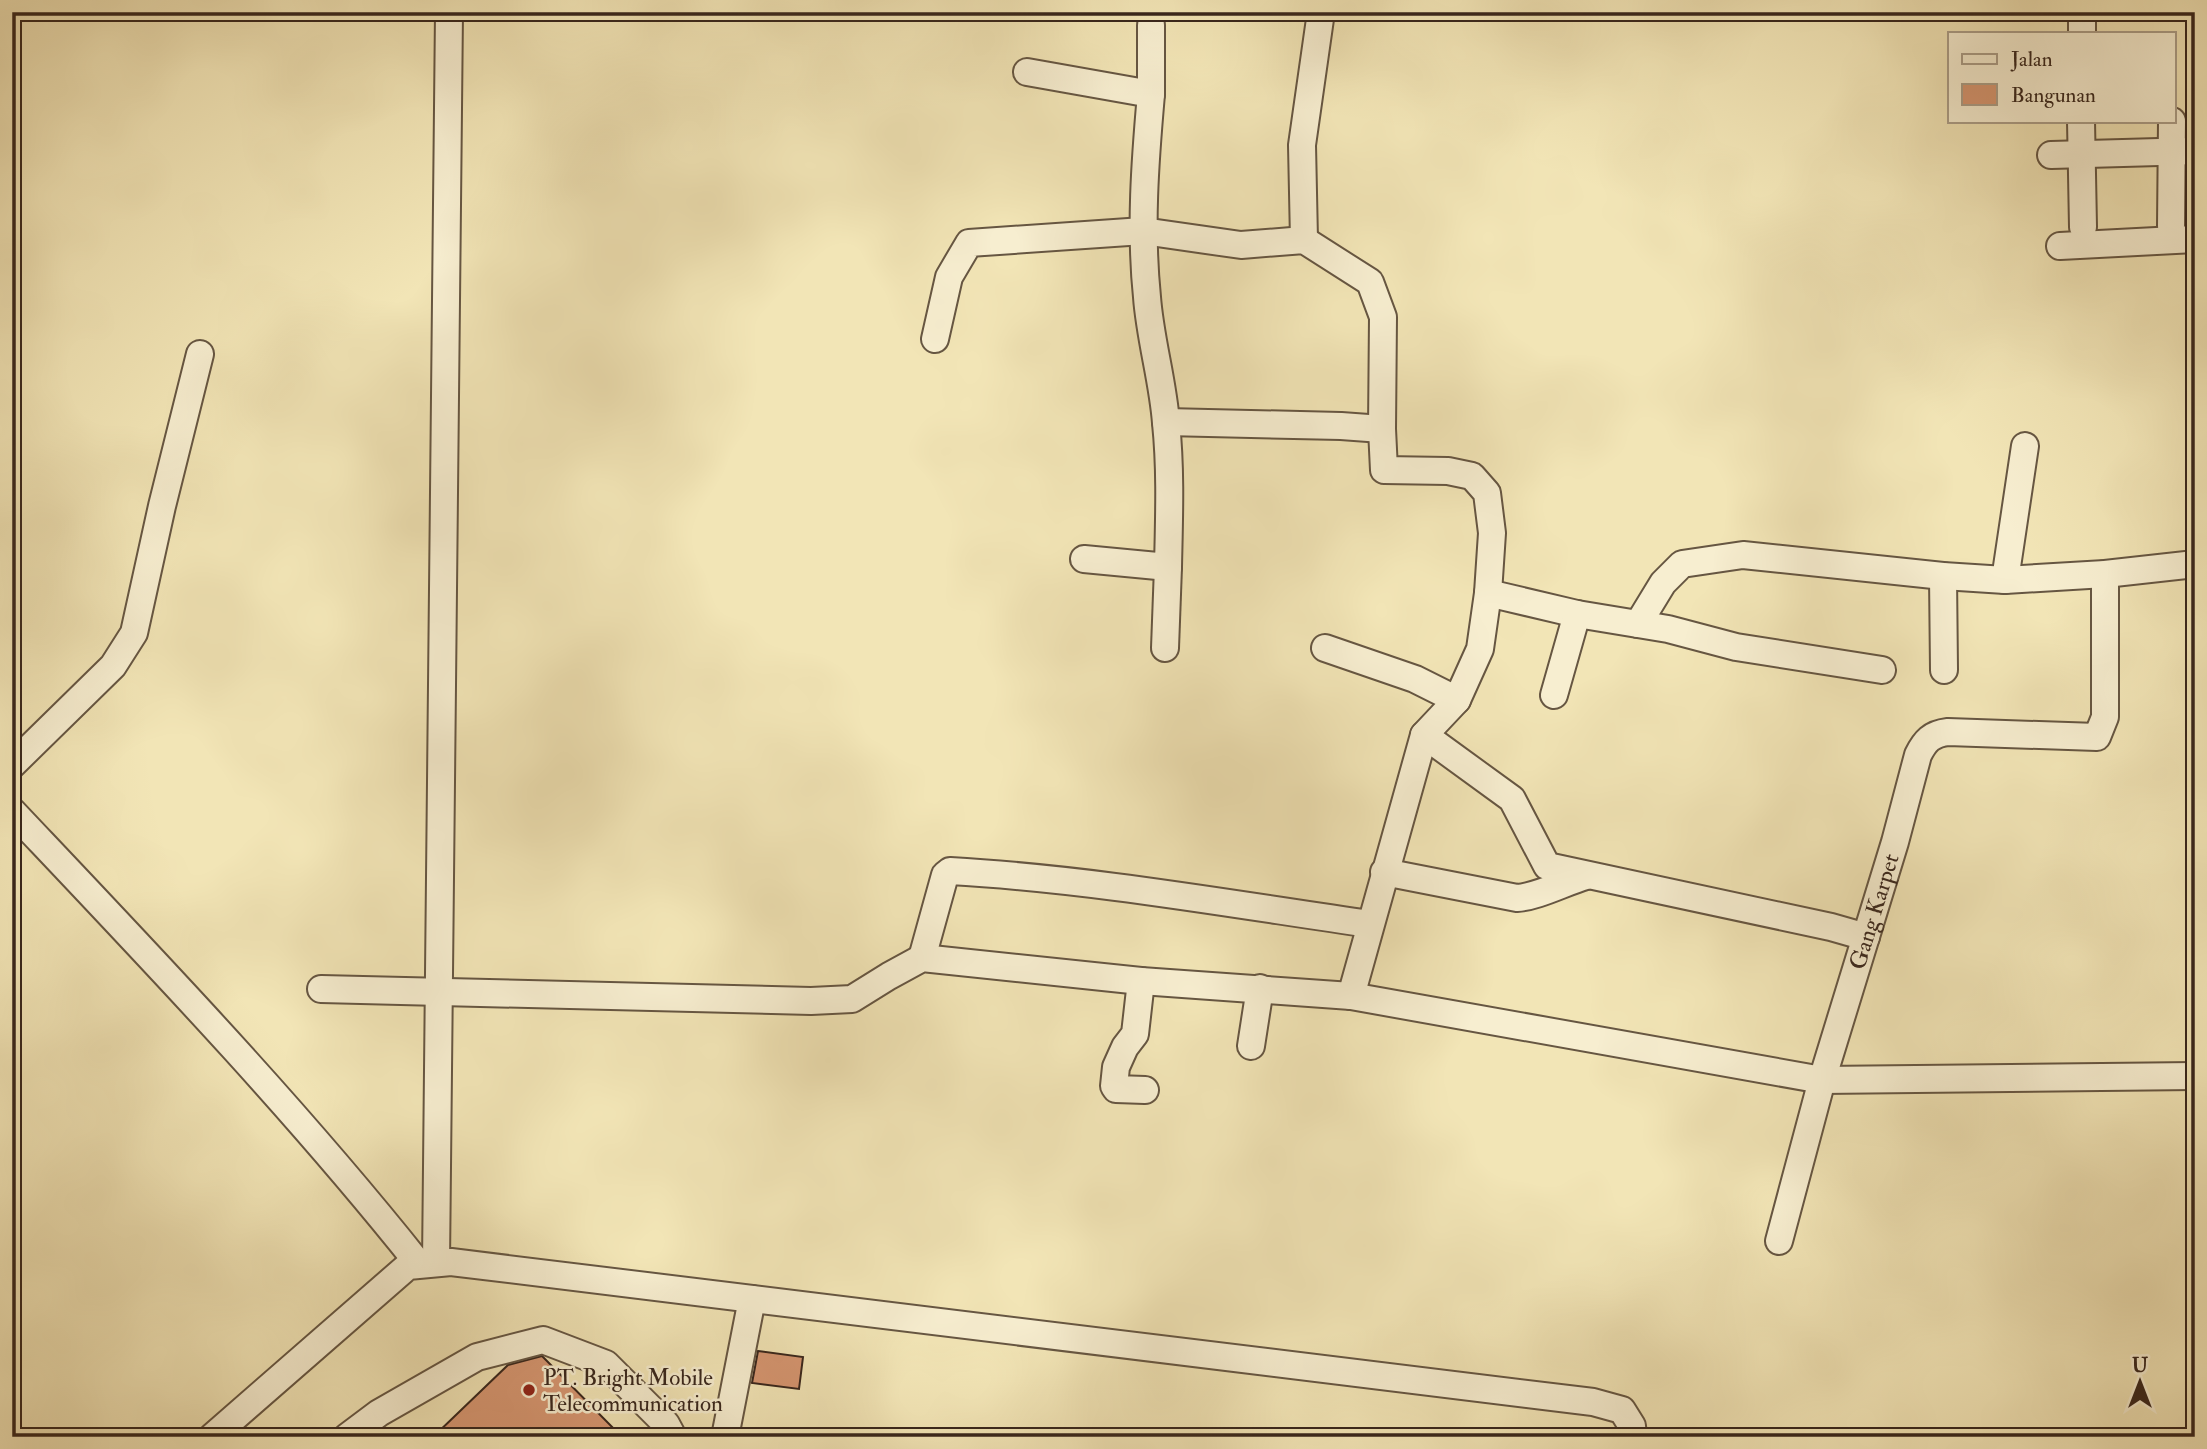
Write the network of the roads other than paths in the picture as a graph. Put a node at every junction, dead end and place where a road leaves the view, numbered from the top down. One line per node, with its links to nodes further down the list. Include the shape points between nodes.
1 (449, 12): 50 (street)
2 (1321, 12): 17 (street, via 1302,145)
3 (2082, 12): 5 (street)
4 (1152, 25): 7 (street)
5 (2082, 32)
6 (1027, 72): 7 (street)
7 (1151, 94): 15 (street)
8 (2081, 122): 12 (street)
9 (2172, 122): 10 (street)
10 (2183, 152): 12 (street); 13 (street)
11 (2050, 155): 12 (street)
12 (2081, 155): 14 (street)
13 (2171, 226)
14 (2083, 227)
15 (1143, 231): 17 (street, via 1241,245); 19 (street, via 969,243 949,277); 21 (street, via 1147,299)
16 (2195, 239): 18 (street)
17 (1304, 240): 22 (street, via 1370,282 1383,317)
18 (2060, 246)
19 (934, 339)
20 (200, 354): 40 (street, via 134,633 113,666)
21 (1166, 422): 22 (street, via 1341,426); 26 (street)
22 (1383, 446): 30 (street, via 1384,470 1472,476 1487,493 1492,533)
23 (2025, 446): 29 (street)
24 (1084, 558): 26 (street)
25 (2195, 564): 27 (street)
26 (1168, 568): 33 (street)
27 (2105, 574): 29 (street); 45 (street, Gang Karpet, via 2105,717 2096,737 1948,732 1925,742)
28 (1943, 576): 29 (street); 32 (street, via 1743,555 1682,564 1663,583); 36 (street)
29 (2005, 580)
30 (1488, 593): 31 (street); 38 (street, via 1480,649)
31 (1577, 614): 32 (street); 37 (street)
32 (1638, 624): 35 (street, via 1737,647)
33 (1165, 648)
34 (1325, 648): 38 (street, via 1415,679)
35 (1882, 670)
36 (1944, 670)
37 (1554, 695)
38 (1457, 699): 39 (street)
39 (1424, 736): 42 (street); 43 (street, via 1512,799 1547,866)
40 (12, 765)
41 (12, 811): 57 (street, via 180,988)
42 (1384, 872): 43 (street, via 1517,898); 44 (street)
43 (1588, 876): 45 (street)
44 (1370, 924): 46 (street, via 1135,889 950,871 945,875); 51 (street)
45 (1866, 937): 54 (street, Gang Karpet)
46 (922, 958): 47 (street); 50 (street, via 852,999)
47 (1141, 981): 48 (street); 55 (street, via 1135,1034 1116,1067 1114,1086)
48 (1260, 988): 51 (street); 52 (street)
49 (320, 989): 50 (street)
50 (439, 991): 57 (street)
51 (1351, 996): 54 (street)
52 (1251, 1045)
53 (2195, 1076): 54 (street)
54 (1822, 1080): 56 (street, Gang Karpet)
55 (1145, 1090)
56 (1779, 1241)
57 (427, 1263): 58 (street, via 451,1262); 59 (street, via 408,1266 391,1279)
58 (752, 1298): 62 (street); 63 (street, via 1593,1402 1622,1410)
59 (212, 1437)
60 (347, 1437): 61 (street, via 379,1413 477,1357 543,1340 606,1364 666,1424)
61 (673, 1437)
62 (725, 1437)
63 (1633, 1437)

